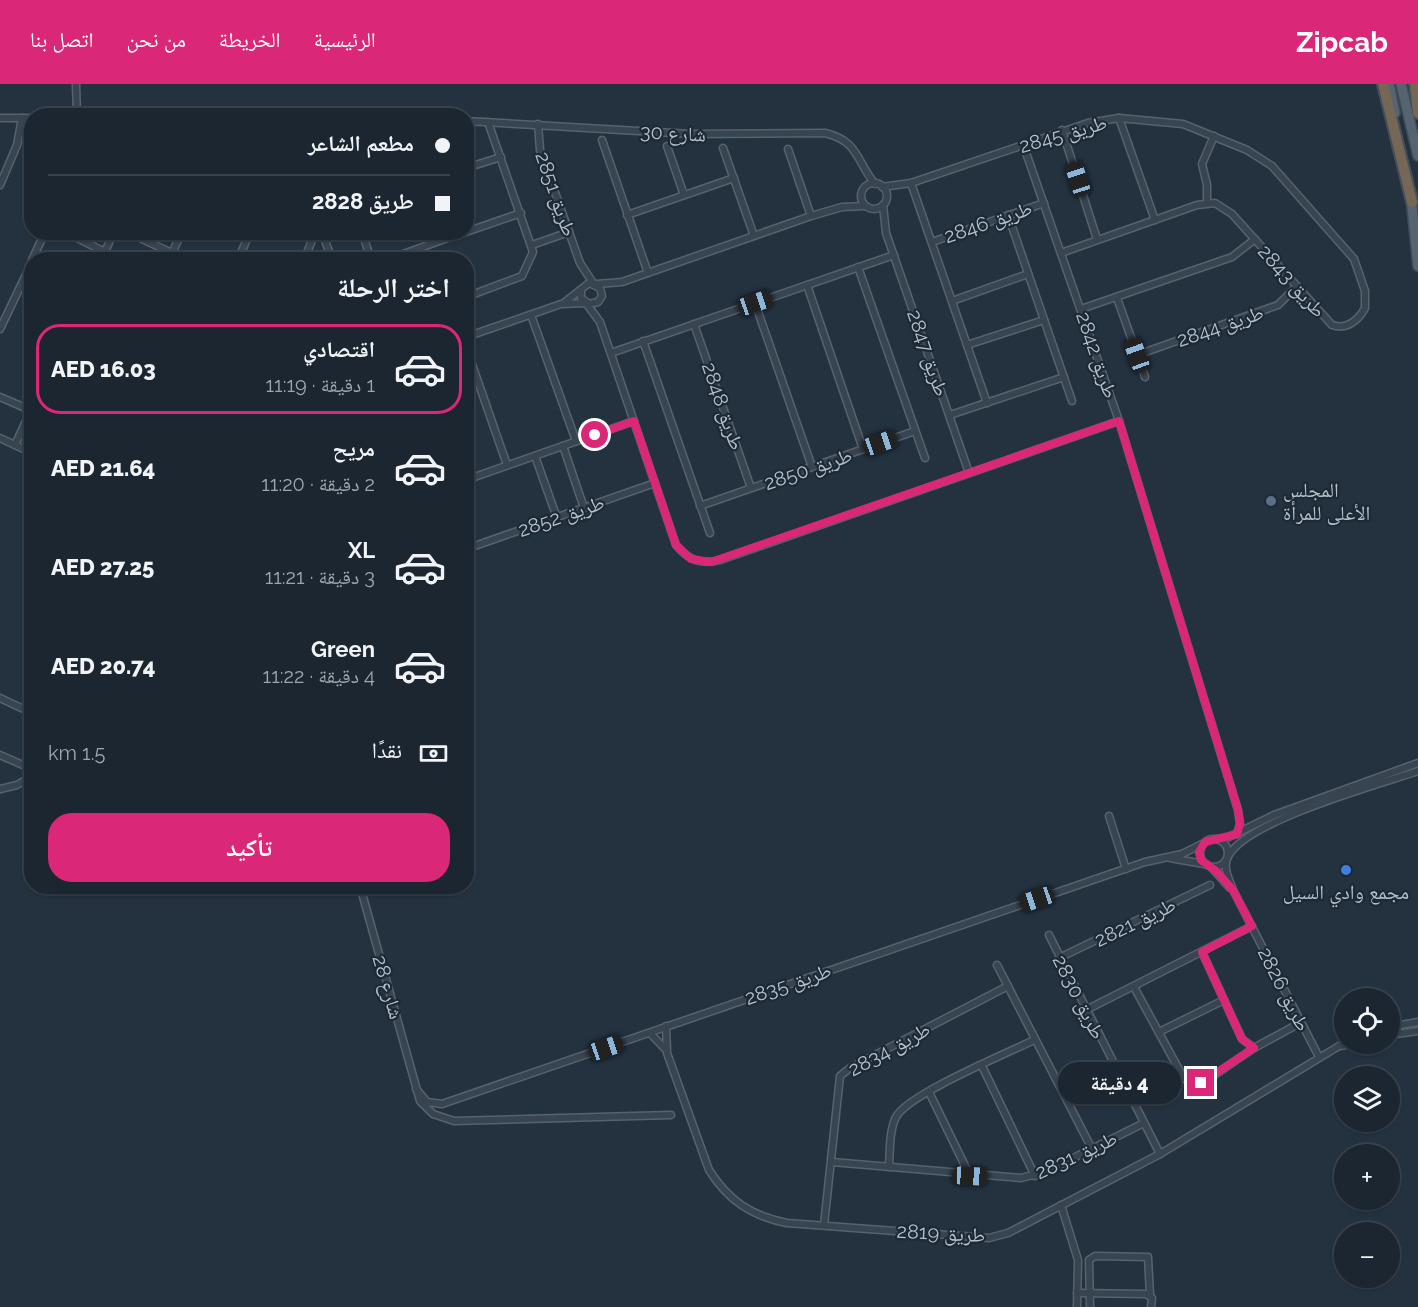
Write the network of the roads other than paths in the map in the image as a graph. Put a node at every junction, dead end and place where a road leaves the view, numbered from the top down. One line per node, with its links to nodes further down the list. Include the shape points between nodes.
1 (75, 84): 6 (street)
2 (1383, 84): 34 (highway)
3 (1389, 84): 34 (main road)
4 (1401, 84): 21 (main road)
5 (1415, 84): 7 (highway)
6 (76, 108)
7 (1418, 113)
8 (0, 118): 9 (street)
9 (22, 118): 27 (street, via 17,146)
10 (1119, 118): 14 (street, طريق 2845); 15 (street, طريق 2845, via 1183,124); 42 (street)
11 (474, 121): 12 (street, شارع 30)
12 (488, 122): 13 (street, شارع 30); 22 (street)
13 (538, 124): 24 (street, شارع 30, via 700,135 825,133 849,143); 44 (street, طريق 2851, via 540,150)
14 (1062, 130): 17 (street, طريق 2845); 52 (street)
15 (1214, 136): 33 (street, via 1202,164); 71 (street, طريق 2845, via 1272,166 1354,259)
16 (602, 140): 39 (street)
17 (1023, 144): 26 (street, طريق 2845); 35 (street, طريق 2842)
18 (667, 146): 31 (street)
19 (723, 148): 25 (street)
20 (788, 149): 41 (street)
21 (1418, 156)
22 (501, 157): 23 (street); 38 (street)
23 (474, 165)
24 (864, 168): 28 (street, شارع 30); 29 (street, شارع 30)
25 (734, 178): 31 (street); 46 (street)
26 (909, 183): 28 (street, طريق 2845); 32 (street, طريق 2845); 53 (street, طريق 2846)
27 (0, 185)
28 (879, 185): 29 (street, طريق 2845); 32 (street, شارع 30)
29 (865, 187): 30 (street)
30 (861, 193): 36 (street); 37 (street, طريق 2847)
31 (684, 195): 39 (street)
32 (884, 201): 37 (street, طريق 2845); 45 (street, طريق 2847)
33 (1207, 202): 42 (street); 47 (street, طريق 2843, via 1225,208)
34 (1412, 202): 62 (main road)
35 (1044, 203): 40 (street, طريق 2846); 58 (street, طريق 2842)
36 (842, 207): 37 (street); 41 (street)
37 (868, 207): 45 (street, طريق 2847)
38 (521, 213): 43 (street); 54 (street)
39 (627, 215): 63 (street)
40 (1008, 215): 53 (street, طريق 2846); 64 (street, طريق 2842)
41 (811, 216): 46 (street)
42 (1155, 220): 52 (street)
43 (474, 229)
44 (568, 232): 54 (street); 60 (street, طريق 2851)
45 (886, 233): 59 (street, طريق 2847)
46 (754, 236): 63 (street)
47 (1255, 239): 69 (street, طريق 2843); 74 (street, via 1232,257)
48 (81, 240): 55 (street)
49 (110, 240): 55 (street)
50 (145, 240): 56 (street)
51 (443, 240): 57 (street)
52 (1097, 240): 58 (street)
53 (932, 242): 75 (street, طريق 2846)
54 (532, 245): 72 (street, via 530,262 522,276)
55 (105, 252)
56 (170, 252)
57 (409, 252)
58 (1061, 253): 79 (street, طريق 2842)
59 (894, 255): 61 (street); 97 (street, طريق 2847)
60 (580, 263): 67 (street, طريق 2851); 70 (street, طريق 2851)
61 (858, 267): 68 (street); 101 (street)
62 (1418, 267)
63 (648, 273): 66 (street)
64 (1028, 274): 75 (street); 81 (street, طريق 2842)
65 (24, 278): 84 (street)
66 (622, 282): 67 (street); 73 (street)
67 (595, 284): 70 (street); 73 (street)
68 (807, 285): 77 (street); 107 (street)
69 (1296, 287): 71 (street, طريق 2843, via 1336,327 1353,323 1362,314); 89 (street, طريق 2844, via 1278,305)
70 (582, 289): 76 (street, via 581,298); 78 (street)
71 (1365, 291)
72 (474, 294)
73 (601, 298): 76 (street, via 592,305); 82 (street)
74 (1117, 298): 79 (street); 89 (street)
75 (952, 301): 87 (street, طريق 2846)
76 (586, 303): 78 (street); 82 (street)
77 (755, 303): 83 (street); 111 (street)
78 (561, 304): 80 (street)
79 (1081, 309): 99 (street, طريق 2842)
80 (531, 315): 85 (street); 103 (street)
81 (1044, 320): 87 (street); 91 (street, طريق 2842)
82 (600, 322): 88 (street)
83 (694, 324): 86 (street); 115 (street, طريق 2848)
84 (0, 329)
85 (474, 334)
86 (644, 341): 88 (street); 116 (street)
87 (967, 345): 95 (street, طريق 2846)
88 (611, 353): 98 (street)
89 (1137, 355): 92 (street)
90 (474, 370): 110 (street)
91 (1064, 377): 94 (street, طريق 2842); 95 (street)
92 (1145, 377)
93 (0, 397): 96 (street)
94 (1072, 401)
95 (987, 403): 97 (street)
96 (24, 406)
97 (950, 415): 112 (street, طريق 2847)
98 (634, 421): 103 (street); 114 (street)
99 (1119, 421): 112 (street); 129 (street, طريق 2842)
100 (24, 425): 104 (street)
101 (915, 431): 107 (street, طريق 2850); 109 (street)
102 (0, 438): 104 (street)
103 (576, 441): 105 (street)
104 (15, 445): 106 (street)
105 (563, 446): 108 (street); 117 (street)
106 (24, 449)
107 (863, 449): 111 (street, طريق 2850)
108 (535, 456): 110 (street); 118 (street)
109 (925, 458)
110 (507, 465): 113 (street)
111 (812, 467): 115 (street, طريق 2850)
112 (969, 473): 114 (street, via 720,560 700,562 676,545)
113 (474, 477)
114 (655, 483): 117 (street, طريق 2852)
115 (751, 488): 116 (street, طريق 2850)
116 (700, 506): 119 (street)
117 (584, 508): 118 (street, طريق 2852)
118 (557, 518): 120 (street, طريق 2852)
119 (710, 533)
120 (474, 546)
121 (0, 698): 122 (street)
122 (24, 709)
123 (0, 755): 125 (street)
124 (1418, 763): 131 (street, via 1274,815)
125 (24, 766)
126 (1418, 771): 131 (street)
127 (24, 781): 128 (street)
128 (0, 789)
129 (1238, 810): 131 (street, طريق 2842); 132 (street, طريق 2842)
130 (1109, 816): 138 (street)
131 (1252, 830): 132 (street); 136 (street)
132 (1237, 834): 133 (street)
133 (1217, 839): 134 (street); 136 (street, via 1226,846)
134 (1202, 844): 135 (street, طريق 2835); 137 (street, via 1199,856)
135 (1167, 857): 137 (street, طريق 2835); 138 (street, طريق 2835)
136 (1227, 858): 137 (street, via 1222,865); 140 (street, طريق 2826)
137 (1209, 867): 140 (street, طريق 2826)
138 (1126, 869): 155 (street, طريق 2835)
139 (1210, 885): 145 (street, طريق 2821)
140 (1233, 890): 142 (street, طريق 2826)
141 (362, 894): 167 (street, شارع 28)
142 (1252, 926): 144 (street); 152 (street, طريق 2826)
143 (1049, 935): 145 (street, طريق 2830)
144 (1202, 952): 148 (street); 149 (street)
145 (1059, 958): 150 (street, طريق 2830)
146 (997, 965): 147 (street)
147 (1008, 986): 161 (street); 173 (street, طريق 2834, via 845,1071 837,1087)
148 (1134, 987): 150 (street); 158 (street)
149 (1224, 1000): 158 (street); 162 (street, via 1242,1039)
150 (1086, 1010): 170 (street, طريق 2830)
151 (1418, 1022): 153 (street)
152 (1300, 1023): 162 (street); 165 (street, طريق 2826)
153 (1407, 1023): 154 (street); 159 (street)
154 (1400, 1025)
155 (666, 1026): 157 (street, طريق 2835); 164 (street, طريق 2819)
156 (1418, 1031): 159 (street)
157 (650, 1032): 164 (street, طريق 2819); 167 (street, طريق 2835, via 442,1104 427,1102)
158 (1159, 1032): 162 (street, via 1185,1079 1194,1084 1207,1080)
159 (1408, 1032): 160 (street)
160 (1400, 1033)
161 (1034, 1040): 166 (street); 171 (street)
162 (1254, 1048)
163 (1334, 1049): 165 (street, طريق 2819)
164 (667, 1053): 178 (street, طريق 2819, via 701,1153 730,1198 758,1215)
165 (1319, 1057): 172 (street, طريق 2819)
166 (982, 1066): 168 (street); 176 (street)
167 (416, 1089): 169 (street, شارع 28, via 426,1109 454,1121)
168 (929, 1092): 174 (street, via 898,1114); 175 (street)
169 (670, 1115)
170 (1144, 1123): 171 (street, طريق 2831); 172 (street, طريق 2830)
171 (1092, 1149): 176 (street, طريق 2831)
172 (1160, 1154): 177 (street, طريق 2819)
173 (832, 1162): 174 (street, طريق 2831); 178 (street, طريق 2834)
174 (889, 1167): 175 (street, طريق 2831)
175 (970, 1176): 176 (street, طريق 2831)
176 (1035, 1176)
177 (1061, 1205): 178 (street, طريق 2819, via 1008,1233 989,1238); 179 (street, via 1078,1260)
178 (824, 1225)
179 (1077, 1293): 180 (street); 182 (street)
180 (1089, 1293): 181 (street); 181 (street, via 1091,1257 1146,1256); 183 (street)
181 (1150, 1295): 184 (street)
182 (1077, 1307)
183 (1090, 1307)
184 (1151, 1307)

